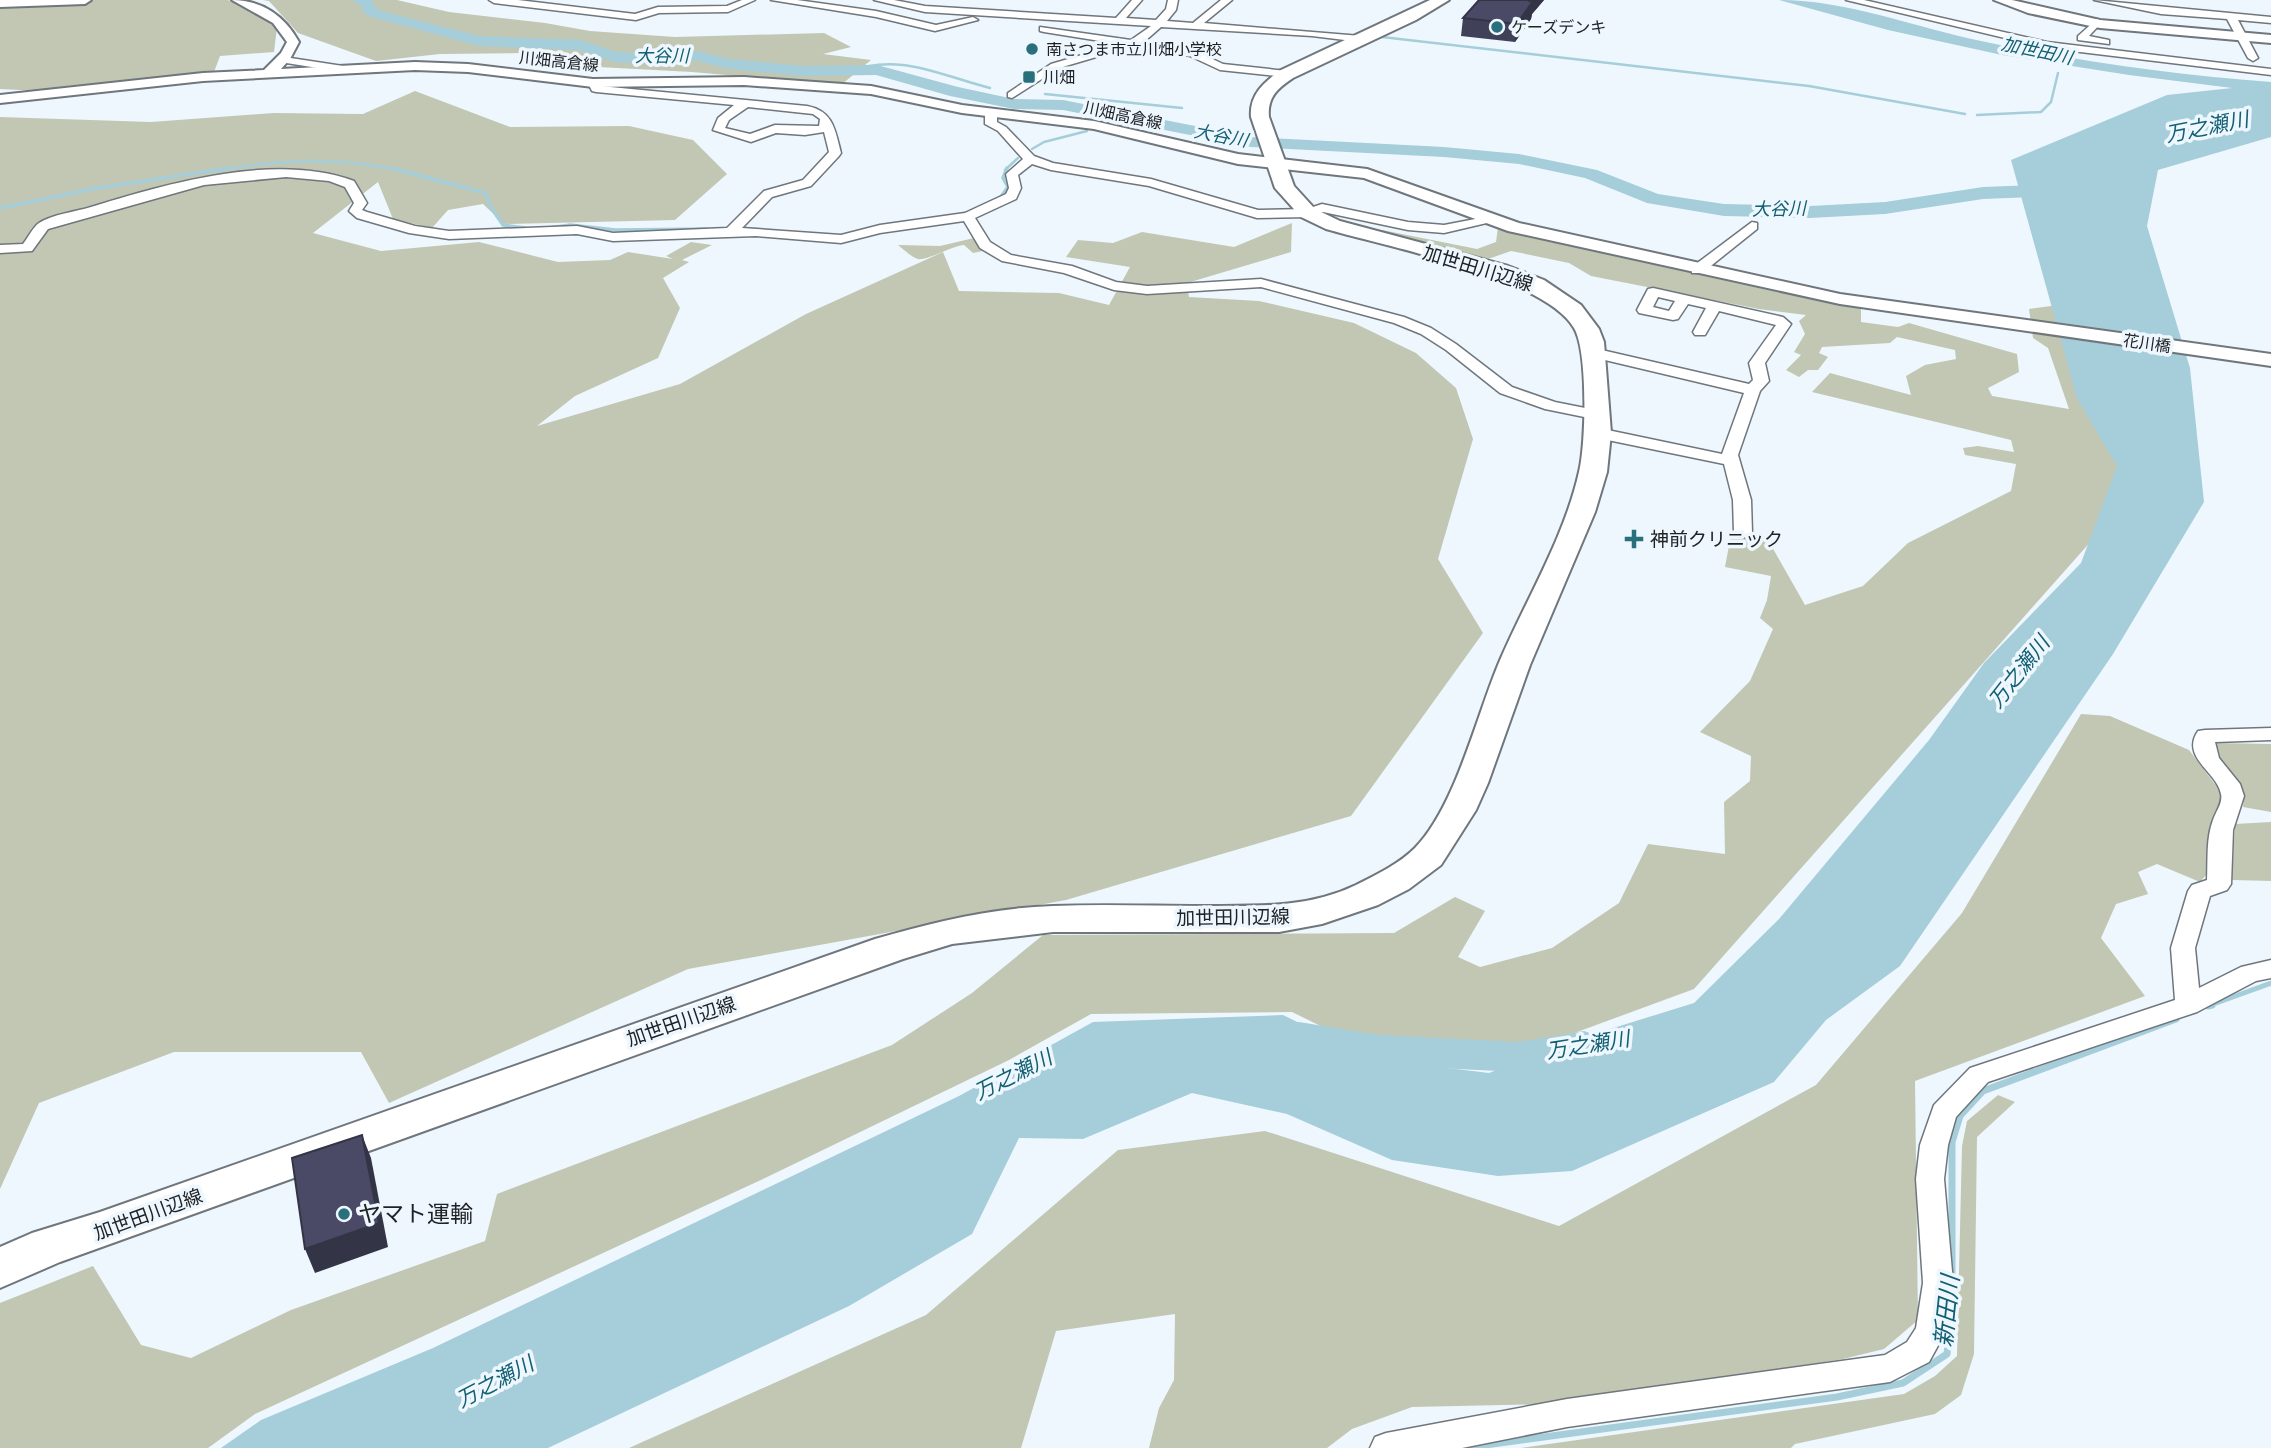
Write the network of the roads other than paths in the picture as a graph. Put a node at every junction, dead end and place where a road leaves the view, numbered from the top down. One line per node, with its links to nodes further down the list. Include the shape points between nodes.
1 (85, 0): 16 (street)
2 (238, 0): 37 (street, via 264,11 289,33 293,42)
3 (494, 0): 4 (street, via 636,17 658,10 728,9)
4 (750, 0)
5 (776, 0): 21 (street)
6 (878, 0): 17 (street)
7 (1137, 0): 26 (street)
8 (1172, 0): 29 (street, via 1171,10)
9 (1227, 0): 30 (street)
10 (1441, 0): 33 (main road, 加世田川辺線)
11 (1851, 0): 31 (street)
12 (1898, 0): 31 (street, via 1997,23)
13 (2000, 0): 23 (street)
14 (2099, 0): 20 (street)
15 (2177, 0): 20 (street)
16 (0, 3)
17 (902, 3): 21 (street); 22 (street)
18 (2080, 5): 23 (street)
19 (2242, 8): 24 (street)
20 (2161, 11): 24 (street)
21 (876, 14): 25 (street, via 934,28)
22 (988, 14): 25 (street); 26 (street)
23 (2061, 16): 28 (street)
24 (2231, 17): 27 (street); 32 (street)
25 (974, 20): 35 (street)
26 (1119, 20): 29 (street)
27 (2271, 20)
28 (2097, 22): 32 (street); 36 (street, via 2082,38)
29 (1160, 23): 30 (street); 35 (street)
30 (1196, 25): 33 (street)
31 (1978, 31): 40 (street, via 2071,48)
32 (2240, 36): 34 (street); 36 (street)
33 (1361, 39): 42 (main road, 加世田川辺線)
34 (2271, 39)
35 (1135, 43): 42 (street, via 1197,55 1220,67); 45 (street, via 1055,66)
36 (2253, 58): 38 (street)
37 (284, 60): 39 (street); 41 (street)
38 (2271, 60)
39 (343, 69): 41 (street, 川畑高倉線); 43 (street, 川畑高倉線, via 468,68)
40 (2271, 72)
41 (268, 73): 46 (street, 川畑高倉線)
42 (1287, 74): 52 (main road, 加世田川辺線, via 1269,87 1259,106)
43 (593, 83): 44 (street, 川畑高倉線); 47 (street, via 596,89)
44 (813, 85): 48 (street); 49 (street, 川畑高倉線)
45 (1012, 94): 49 (street)
46 (0, 99)
47 (747, 102): 48 (street); 50 (street, via 726,116 719,130 751,138 775,128)
48 (782, 106): 50 (street, via 817,111 826,118)
49 (992, 111): 51 (street, via 991,124 1002,129); 52 (street, 川畑高倉線, via 1094,125 1208,154)
50 (827, 128): 57 (street, via 835,153 823,168 807,183 768,194)
51 (1030, 159): 53 (street, via 1151,183 1257,214); 54 (street, via 1012,174 1015,188 1011,196)
52 (1275, 161): 53 (main road, 加世田川辺線, via 1285,188); 55 (street, 川畑高倉線, via 1367,174)
53 (1308, 214): 55 (street, via 1322,208 1444,229); 63 (main road, 加世田川辺線, via 1353,233 1536,285 1582,320)
54 (968, 217): 57 (street, via 841,239); 66 (street, via 985,245 1007,258 1067,269 1114,286 1147,290 1261,283 1399,320 1451,347 1506,390)
55 (1486, 219): 59 (street, 川畑高倉線)
56 (1752, 226): 59 (street)
57 (733, 230): 58 (street, via 613,237 577,230 449,235 362,215 355,211 361,203 352,187 339,179 286,173 188,184 67,217 43,226 27,248)
58 (0, 249)
59 (1697, 270): 64 (street, 花川橋, via 1872,305)
60 (1684, 299): 61 (street)
61 (1714, 306): 62 (street); 65 (street, via 1784,324 1757,363 1761,381)
62 (1700, 332)
63 (1593, 353): 65 (street); 66 (main road, 加世田川辺線)
64 (2271, 360)
65 (1753, 390): 67 (street)
66 (1599, 424): 67 (street); 72 (main road, 加世田川辺線, via 1593,472 1581,512 1514,665 1471,783 1428,856 1396,880 1322,911 1279,919 1053,919 951,931 641,1035)
67 (1729, 460): 68 (street, via 1742,500)
68 (1743, 533)
69 (2271, 734): 71 (street, via 2205,736 2202,745 2205,757 2233,797 2222,825 2219,884 2200,891 2183,948)
70 (2271, 969): 71 (street, via 2250,973)
71 (2188, 1005): 73 (street, via 1979,1075 1944,1112 1930,1179 1938,1283 1931,1331 1918,1352 1890,1368 1567,1413)
72 (0, 1268)
73 (1386, 1448)

